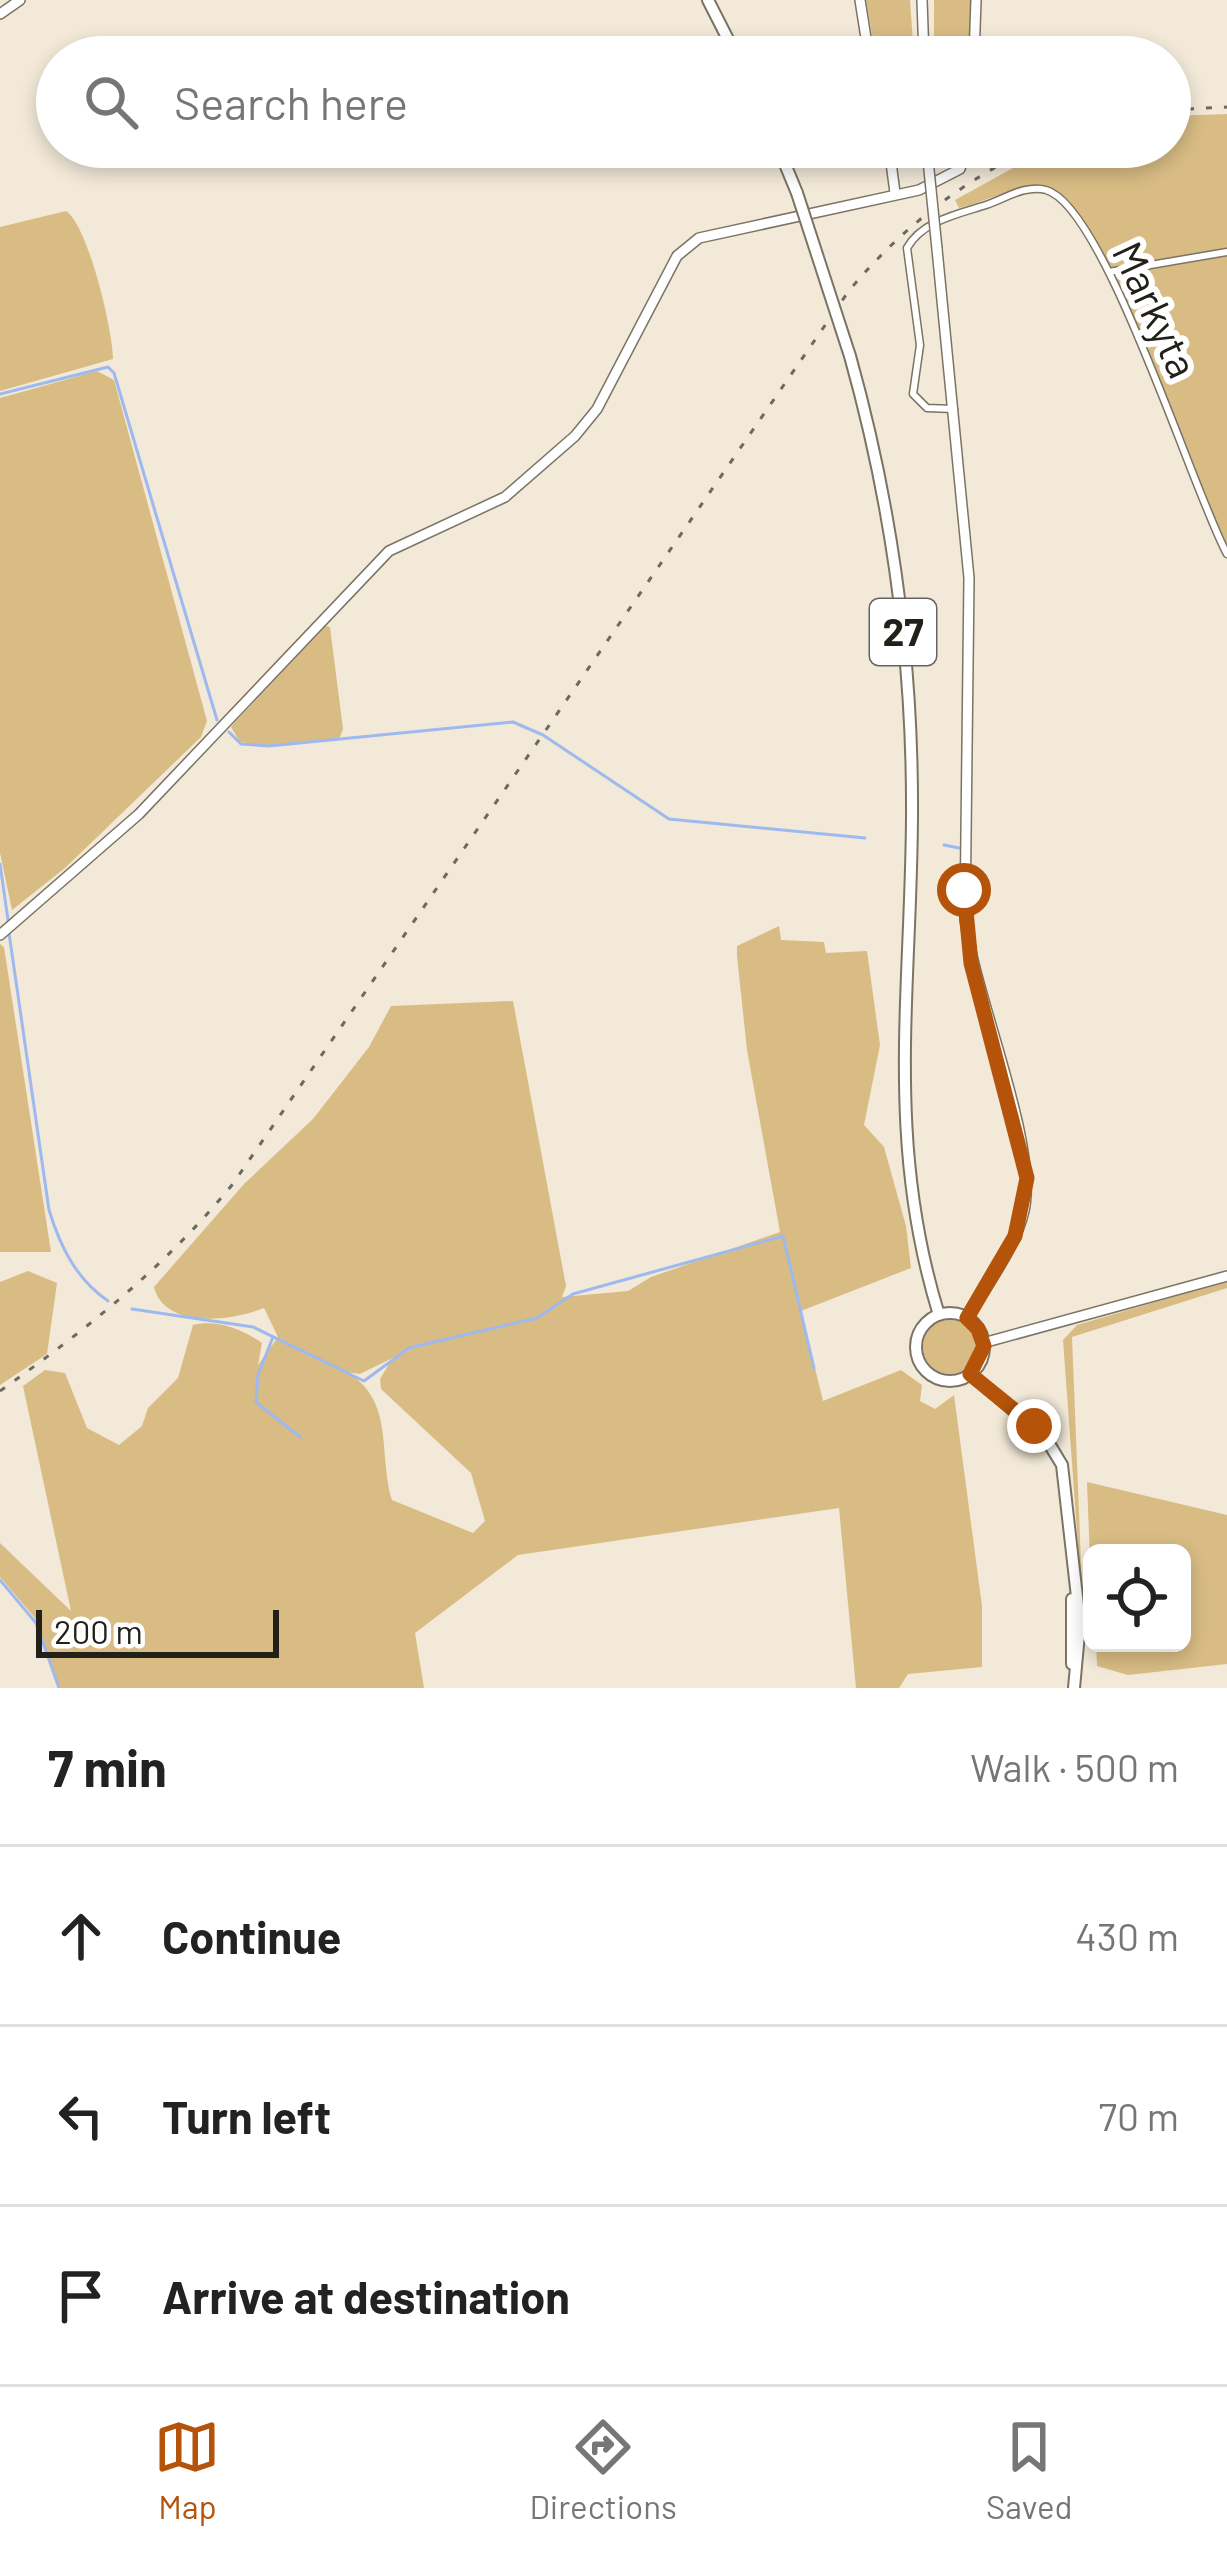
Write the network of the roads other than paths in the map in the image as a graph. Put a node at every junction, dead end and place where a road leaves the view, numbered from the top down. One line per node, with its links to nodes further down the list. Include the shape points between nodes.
1 (20, 0): 6 (main road)
2 (708, 0): 7 (main road)
3 (860, 0): 8 (main road)
4 (922, 0): 9 (main road)
5 (976, 0): 10 (main road)
6 (0, 14)
7 (726, 36)
8 (866, 36)
9 (923, 36)
10 (975, 36)
11 (786, 168): 22 (main road, 27, bridge, via 850,356 883,493 903,629 912,816 902,1112 915,1223)
12 (892, 168): 15 (main road)
13 (929, 168): 18 (main road, bridge)
14 (959, 168): 15 (main road)
15 (896, 194): 20 (main road, via 699,238 670,268 575,436 505,496 389,551 139,814)
16 (1227, 252): 17 (street)
17 (1108, 272): 18 (street, Markyta, via 1052,192 1030,189 915,236 905,256 920,346 913,394 927,408); 19 (street, Markyta)
18 (955, 409): 23 (main road, via 970,629 965,919 1027,1178 1015,1236)
19 (1227, 554)
20 (0, 934)
21 (1227, 1276): 24 (main road)
22 (939, 1315): 23 (main road); 25 (main road, via 920,1333 920,1361 940,1379)
23 (967, 1318): 24 (main road)
24 (983, 1343): 25 (main road)
25 (970, 1374): 26 (main road, via 1059,1457 1069,1501)
26 (1074, 1688)

